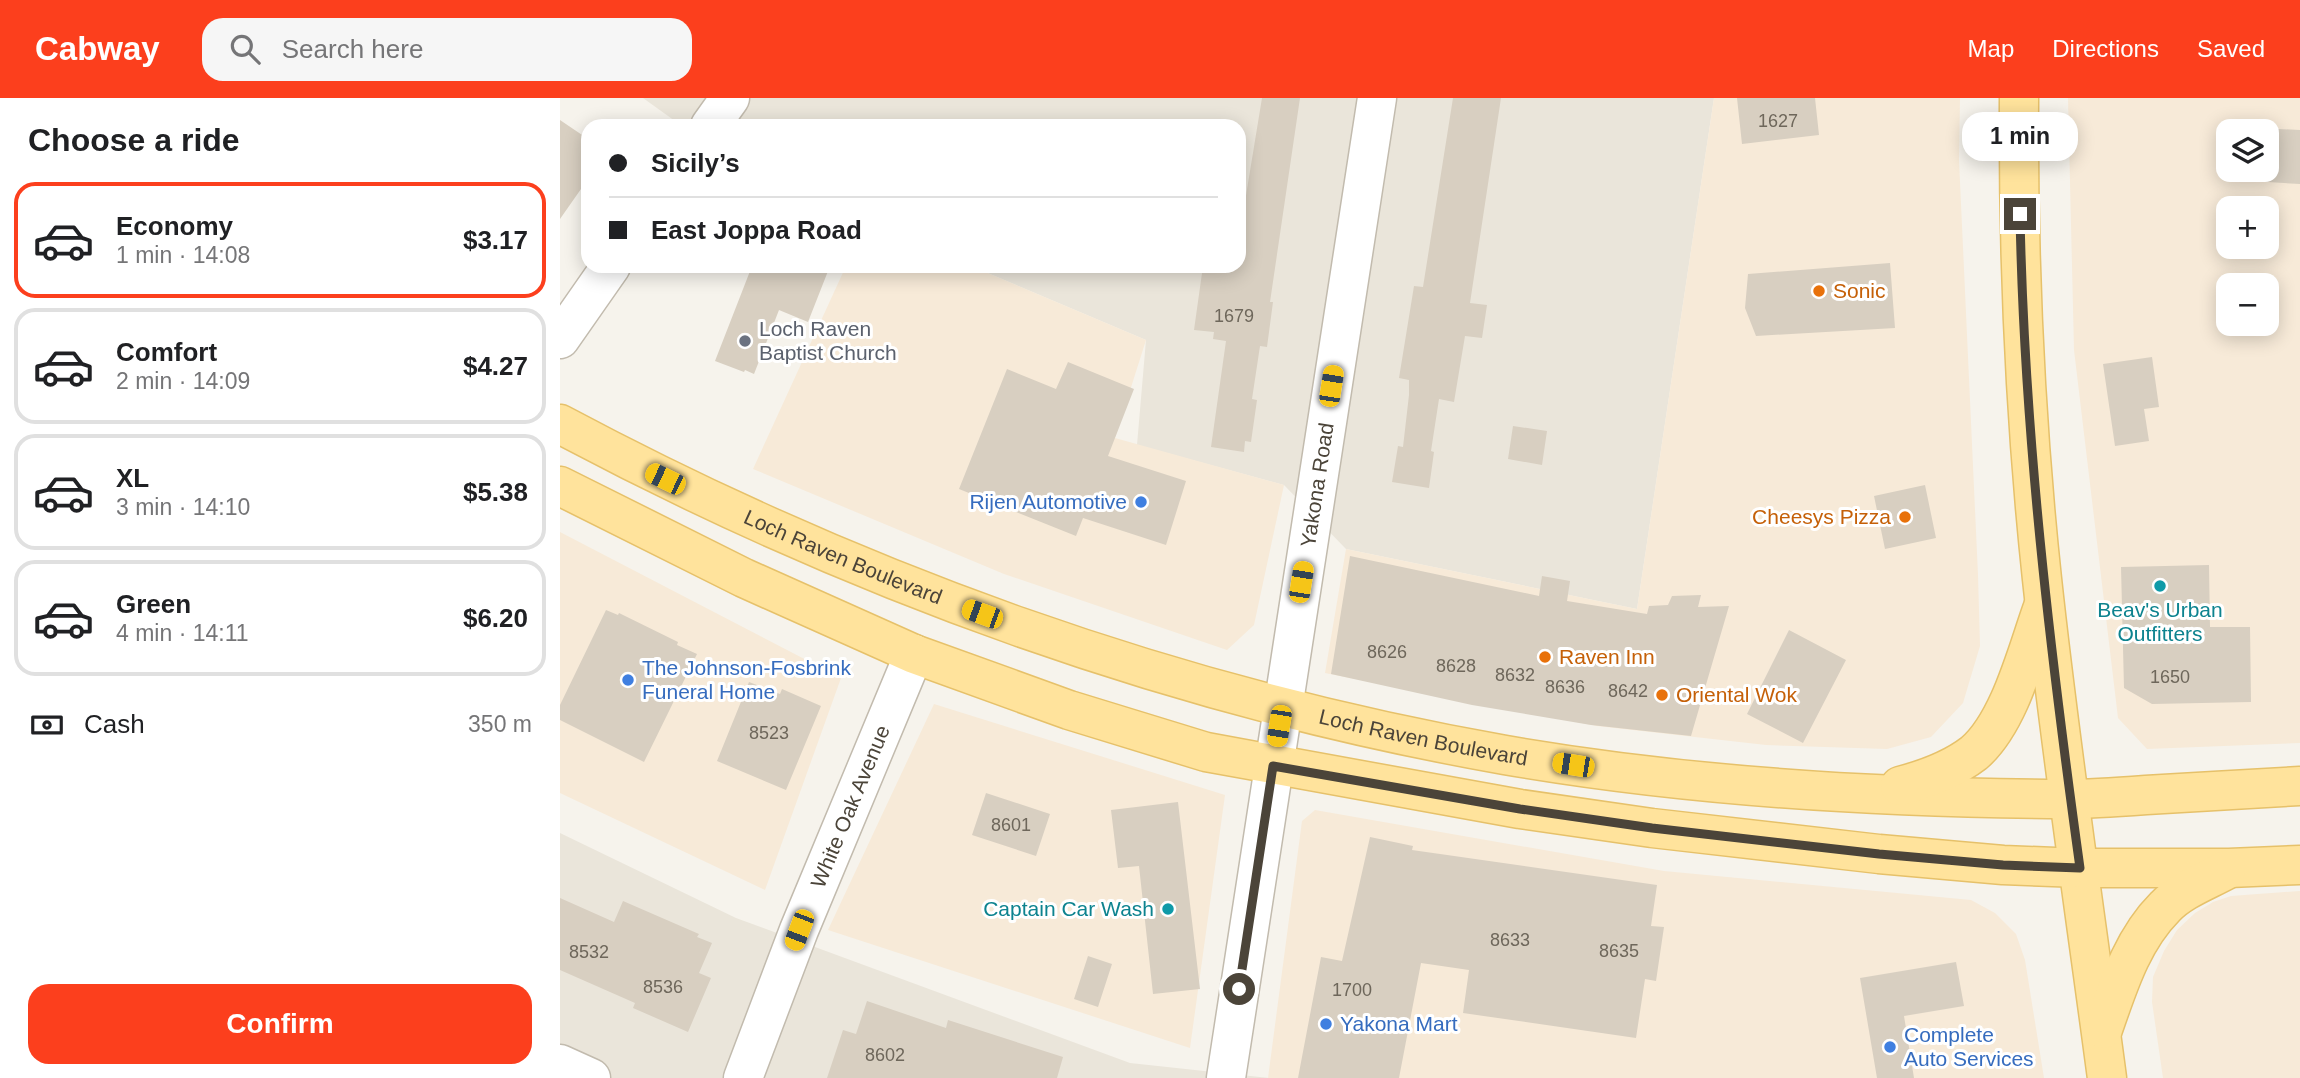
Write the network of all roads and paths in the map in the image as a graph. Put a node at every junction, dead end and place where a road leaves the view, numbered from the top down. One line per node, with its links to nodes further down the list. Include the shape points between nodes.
1 (730, 98): 4 (street)
2 (1377, 98): 11 (street, Yakona Road)
3 (2019, 98): 9 (main road, via 2026,372)
4 (715, 119)
5 (606, 273): 6 (street)
6 (560, 339)
7 (560, 424): 11 (main road, Loch Raven Boulevard, via 781,534 932,596 1082,648)
8 (560, 486): 10 (main road, via 744,578)
9 (2045, 602): 14 (main road, via 2004,710 1975,751 1927,779); 15 (main road)
10 (915, 654): 12 (main road, via 1129,729); 22 (street, White Oak Avenue)
11 (1282, 706): 12 (street, Yakona Road); 14 (main road, Loch Raven Boulevard, via 1446,744 1535,759 1695,780)
12 (1273, 766): 17 (main road, via 1652,828 1879,854); 23 (street, Yakona Road)
13 (2300, 786): 15 (main road, Loch Raven Boulevard)
14 (1868, 794): 15 (main road, Loch Raven Boulevard)
15 (2071, 799): 17 (main road)
16 (2300, 864): 18 (main road)
17 (2080, 868): 18 (main road); 19 (main road)
18 (2229, 869): 19 (main road, via 2165,906 2140,939)
19 (2101, 1034): 24 (main road)
20 (560, 1064): 21 (street)
21 (591, 1078)
22 (743, 1078)
23 (1226, 1078)
24 (2107, 1078)

